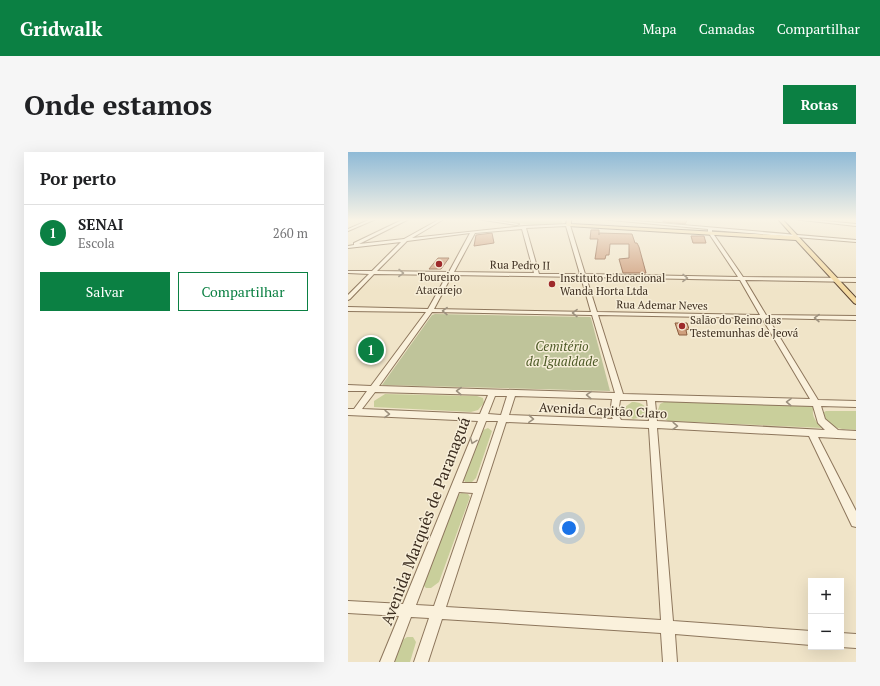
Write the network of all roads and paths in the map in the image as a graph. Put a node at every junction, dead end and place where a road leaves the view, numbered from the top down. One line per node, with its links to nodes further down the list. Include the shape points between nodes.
1 (388, 243): 8 (street)
2 (402, 243): 10 (street)
3 (467, 243): 11 (street)
4 (528, 243): 12 (street)
5 (574, 243): 13 (street)
6 (718, 243): 14 (street)
7 (803, 243): 15 (main road)
8 (350, 247)
9 (348, 272): 10 (street, Rua Pedro II)
10 (374, 273): 11 (street, Rua Pedro II, one-way to 11); 17 (street)
11 (451, 274): 12 (street, Rua Pedro II); 20 (street)
12 (537, 275): 13 (street, Rua Pedro II)
13 (584, 276): 14 (street, Rua Pedro II, one-way to 14); 21 (street)
14 (742, 279): 15 (street, Rua Pedro II); 22 (street)
15 (836, 280): 16 (street, Rua Pedro II); 18 (main road)
16 (856, 280)
17 (348, 298)
18 (856, 302)
19 (348, 309): 20 (street, Rua Ademar Neves)
20 (430, 311): 21 (street, Rua Ademar Neves, one-way to 20); 25 (street)
21 (595, 314): 22 (street, Rua Ademar Neves); 28 (street)
22 (765, 317): 23 (street, Rua Ademar Neves, one-way to 22); 30 (street)
23 (856, 318)
24 (348, 388): 25 (street, Avenida Capitão Claro)
25 (373, 389): 26 (street, Avenida Capitão Claro, one-way to 25); 32 (street)
26 (493, 392): 27 (street, Avenida Capitão Claro); 33 (street, Avenida Marquês de Paranaguá)
27 (512, 393): 28 (street, Avenida Capitão Claro, one-way to 27); 34 (street)
28 (618, 396): 29 (street, Avenida Capitão Claro); 35 (street, via 614,414)
29 (651, 398): 30 (street, Avenida Capitão Claro, one-way to 29); 36 (street)
30 (816, 403): 31 (street, Avenida Capitão Claro); 38 (street, via 822,421)
31 (856, 404)
32 (352, 412): 33 (street, Avenida Capitão Claro, one-way to 33)
33 (483, 417): 34 (street, Avenida Capitão Claro); 40 (street, Avenida Marquês de Paranaguá, one-way to 40)
34 (503, 418): 35 (street, Avenida Capitão Claro, one-way to 35); 41 (street)
35 (619, 423): 36 (street, Avenida Capitão Claro)
36 (653, 425): 37 (street, Avenida Capitão Claro, one-way to 37); 46 (street)
37 (812, 433): 38 (street, Avenida Capitão Claro); 42 (street)
38 (836, 434): 39 (street, Avenida Capitão Claro)
39 (856, 435)
40 (456, 486): 41 (street); 44 (street, Avenida Marquês de Paranaguá)
41 (479, 488): 45 (street)
42 (856, 522)
43 (348, 607): 44 (street)
44 (407, 611): 45 (street); 50 (street, Avenida Marquês de Paranaguá)
45 (437, 614): 46 (street); 51 (street)
46 (668, 627): 47 (street); 52 (street)
47 (808, 638)
48 (844, 640): 49 (street)
49 (856, 641)
50 (387, 662)
51 (421, 662)
52 (670, 662)

